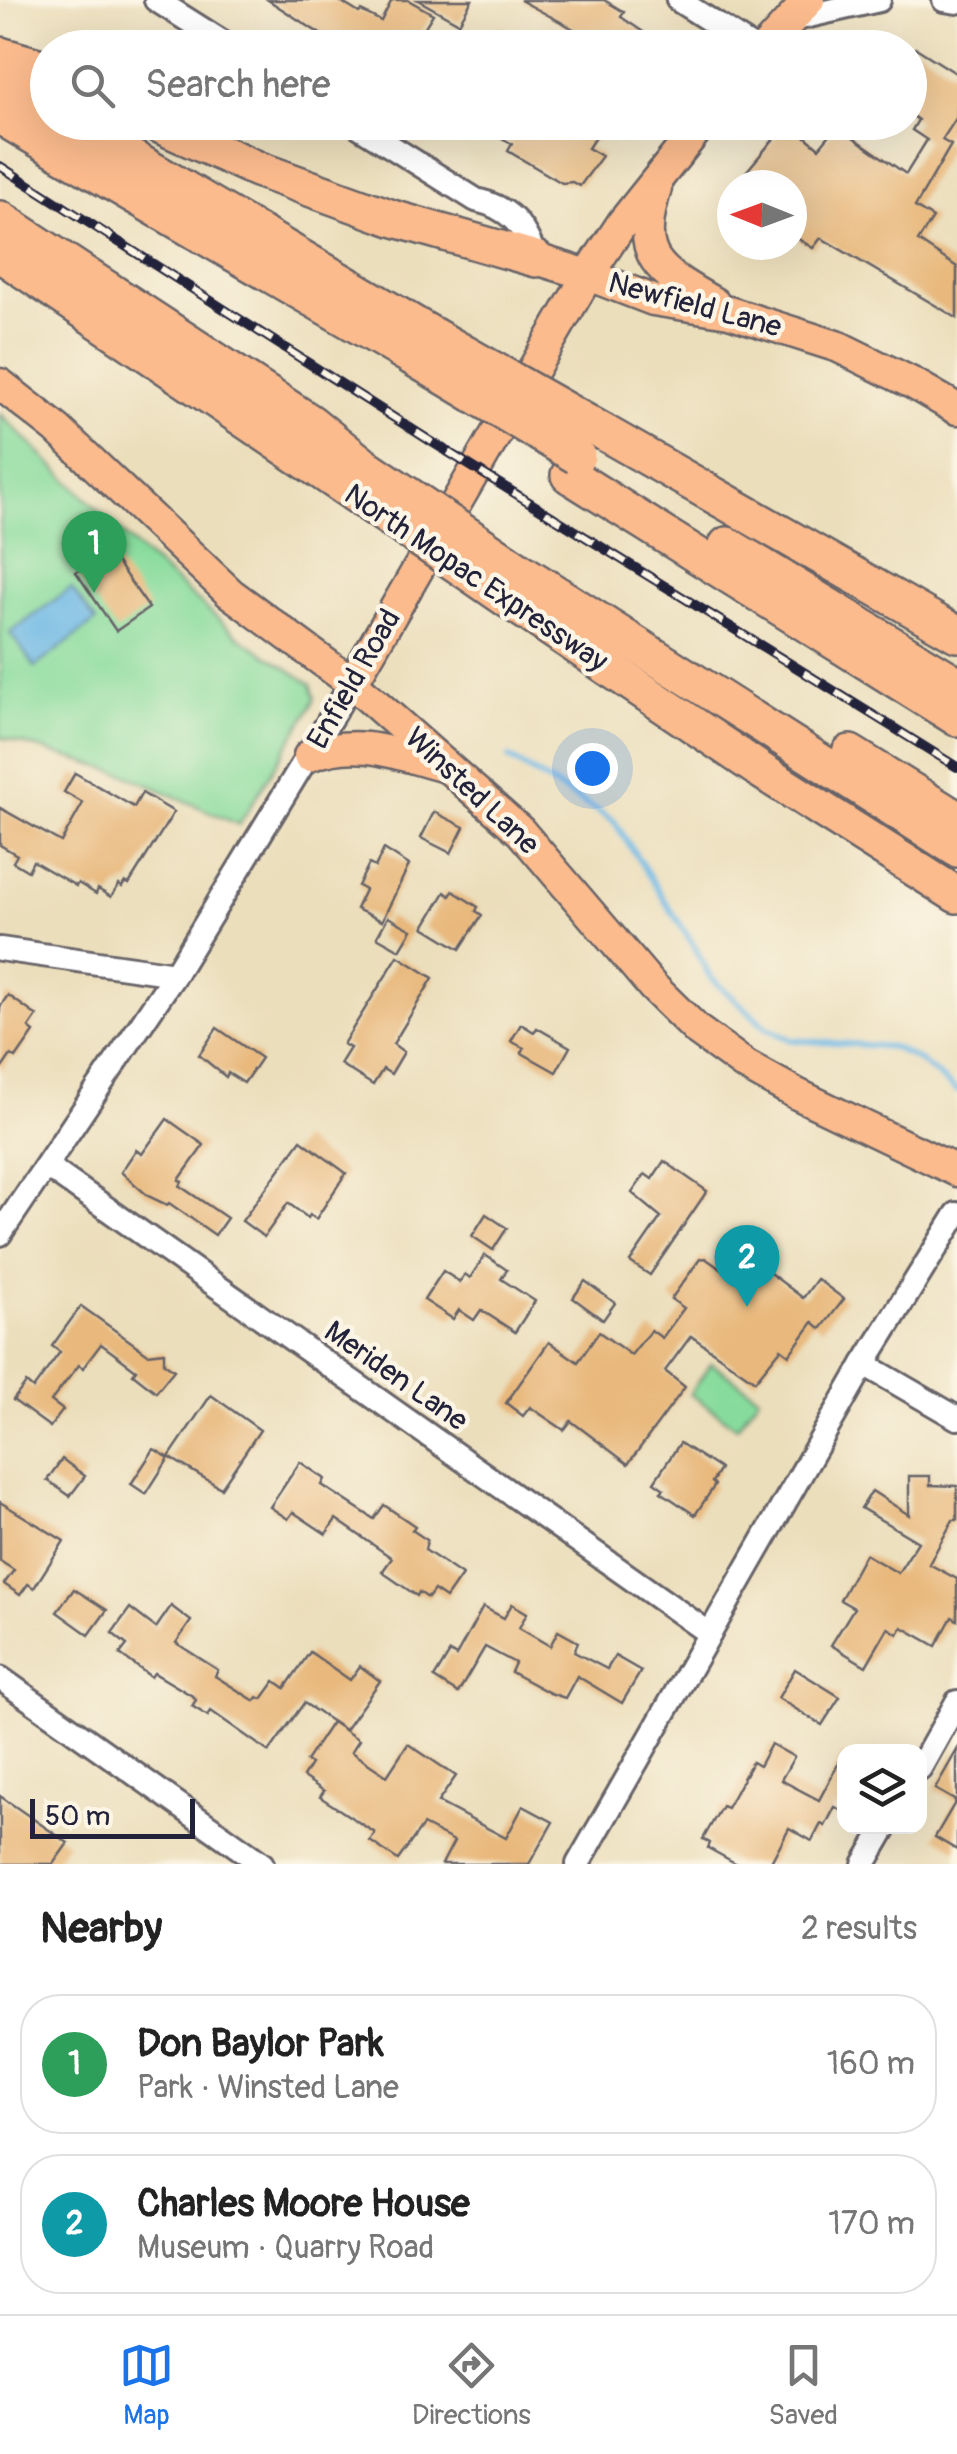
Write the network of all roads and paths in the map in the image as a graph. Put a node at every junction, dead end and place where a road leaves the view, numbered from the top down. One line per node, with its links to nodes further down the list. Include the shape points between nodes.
1 (156, 0): 7 (street)
2 (678, 0): 8 (street)
3 (879, 0): 6 (street)
4 (944, 0): 5 (street)
5 (957, 2)
6 (800, 10): 9 (main road)
7 (204, 30)
8 (726, 30)
9 (782, 30)
10 (0, 55): 11 (highway)
11 (30, 64)
12 (0, 80): 13 (highway)
13 (30, 98)
14 (0, 116): 15 (highway)
15 (30, 134)
16 (40, 140): 27 (highway)
17 (98, 140): 27 (highway)
18 (193, 140): 24 (highway, via 392,218)
19 (381, 140): 24 (street, via 519,221)
20 (688, 140): 21 (main road, Enfield Road)
21 (660, 175): 25 (main road, Enfield Road); 26 (main road, via 646,222 648,248 682,285)
22 (0, 218): 31 (highway, via 311,423)
23 (0, 254): 31 (highway, North Mopac Expressway)
24 (536, 260): 25 (main road, Newfield Lane)
25 (588, 275): 26 (main road, Newfield Lane, via 653,300); 34 (main road, Enfield Road)
26 (729, 312): 29 (main road, Newfield Lane, via 838,347)
27 (417, 355): 30 (highway, bridge); 33 (highway, bridge, via 605,433)
28 (0, 384): 34 (main road, Winsted Lane, via 230,593)
29 (957, 408)
30 (573, 465): 35 (highway); 36 (highway)
31 (361, 469): 32 (highway, North Mopac Expressway, bridge); 32 (highway)
32 (521, 575): 39 (highway); 40 (highway); 41 (highway, North Mopac Expressway, via 762,772)
33 (951, 629)
34 (352, 683): 37 (street, Enfield Road); 38 (main road, Winsted Lane)
35 (957, 684)
36 (957, 718)
37 (309, 756): 38 (main road, via 361,746); 43 (street, Enfield Road)
38 (448, 768): 45 (main road, Winsted Lane, via 520,831 698,1031 797,1094)
39 (957, 819)
40 (957, 850)
41 (957, 894)
42 (0, 950): 43 (street)
43 (176, 974): 44 (street, Enfield Road)
44 (48, 1167): 47 (street, Enfield Road); 50 (street, Meriden Lane)
45 (957, 1171)
46 (957, 1214): 48 (street)
47 (0, 1234)
48 (864, 1364): 49 (street); 50 (street)
49 (957, 1418)
50 (710, 1634): 57 (street)
51 (0, 1678): 56 (street)
52 (957, 1702): 53 (street)
53 (927, 1756)
54 (882, 1834): 55 (street)
55 (867, 1863)
56 (262, 1864)
57 (578, 1864)

